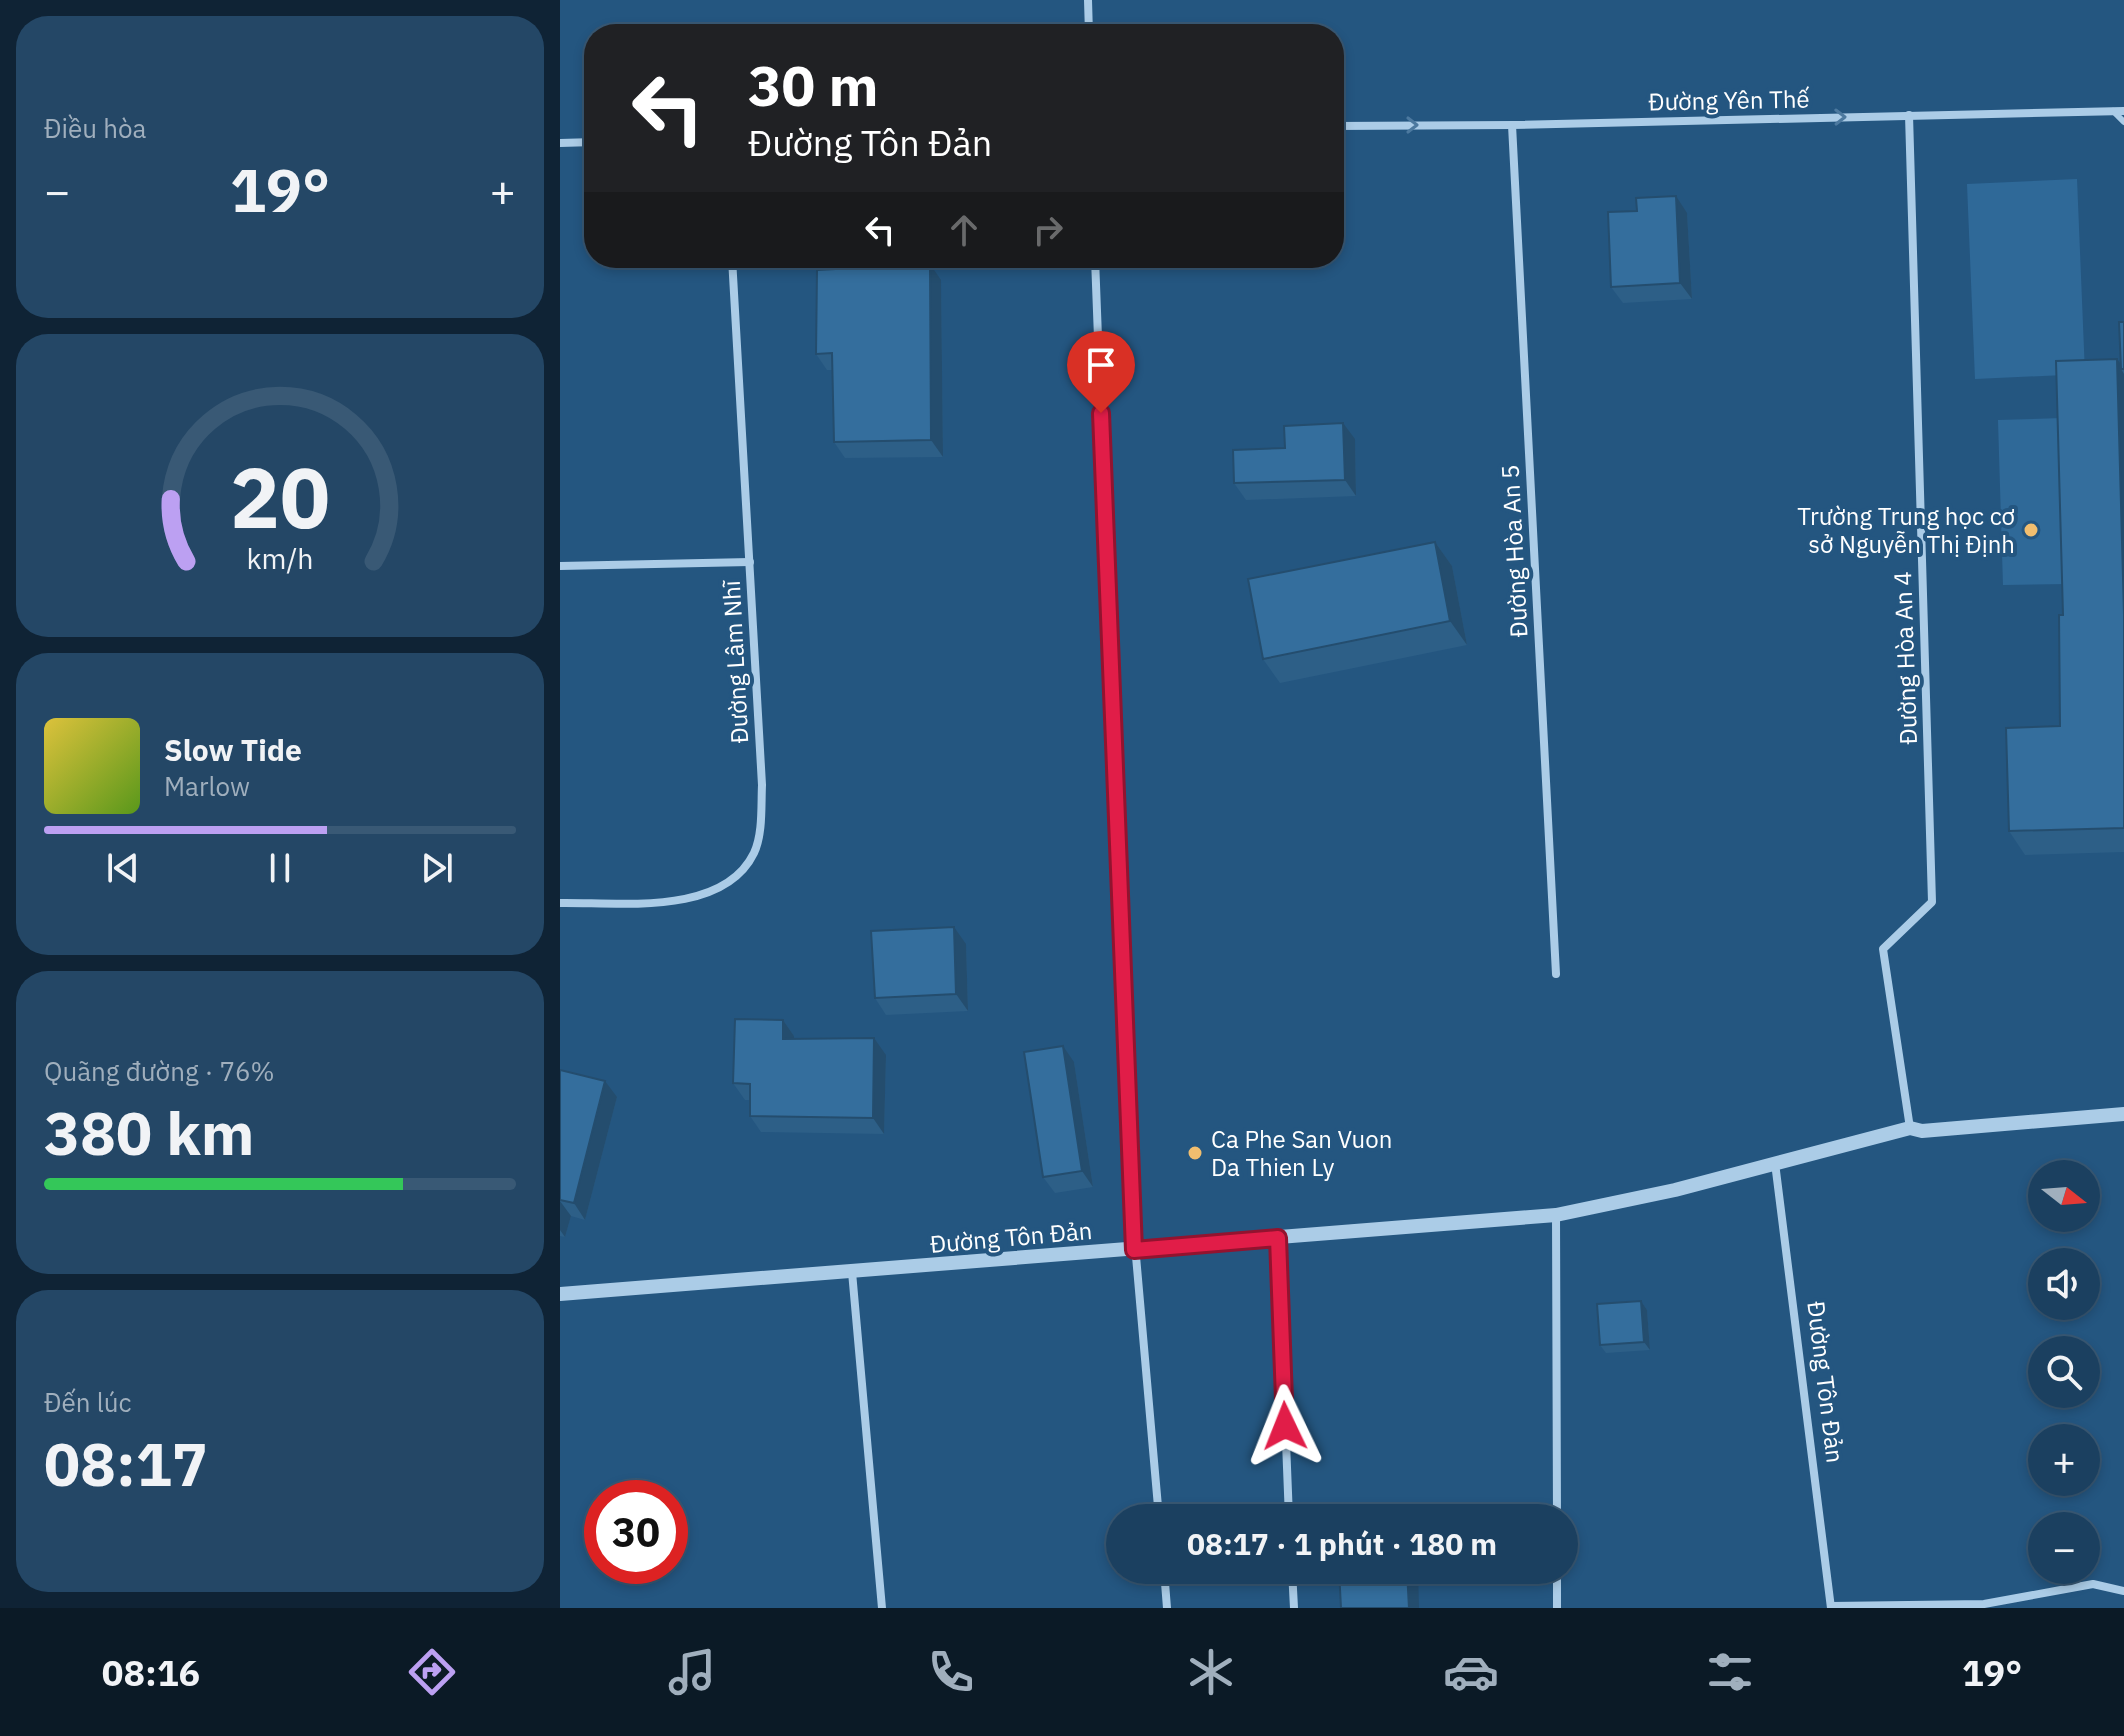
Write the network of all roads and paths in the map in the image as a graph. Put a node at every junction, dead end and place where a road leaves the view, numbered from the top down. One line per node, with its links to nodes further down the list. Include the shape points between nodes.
1 (1088, 0): 2 (street)
2 (1089, 24)
3 (2113, 111): 4 (street, Đường Yên Thế); 5 (street, Đường Yên Thế); 6 (lane)
4 (2124, 111)
5 (1909, 115): 7 (street, Đường Yên Thế, one-way to 5); 18 (street, Đường Hòa An 4, via 1932,902 1883,949)
6 (2124, 122)
7 (1512, 125): 8 (street, Đường Yên Thế, one-way to 7); 16 (street, Đường Hòa An 5)
8 (1344, 126)
9 (584, 142): 10 (street)
10 (560, 143)
11 (733, 268): 13 (street, Đường Lâm Nhĩ)
12 (1095, 268): 22 (street)
13 (750, 562): 14 (street); 15 (street, Đường Lâm Nhĩ, via 762,785 754,853 732,879 687,901)
14 (560, 566)
15 (560, 903)
16 (1556, 974)
17 (2124, 1114): 18 (street, Đường Tôn Đản)
18 (1910, 1128): 19 (street, Đường Tôn Đản)
19 (1775, 1162): 20 (street, Đường Tôn Đản); 32 (street, Đường Tôn Đản)
20 (1556, 1215): 21 (street, Đường Tôn Đản); 27 (street)
21 (1278, 1238): 22 (street, Đường Tôn Đản); 26 (street)
22 (1134, 1250): 23 (street, Đường Tôn Đản); 25 (street)
23 (852, 1272): 24 (street, Đường Tôn Đản); 33 (street)
24 (560, 1294)
25 (1158, 1504)
26 (1288, 1504)
27 (1557, 1504)
28 (1165, 1584): 34 (street)
29 (1293, 1584): 35 (street)
30 (1557, 1584): 36 (street)
31 (2124, 1591): 32 (street, via 2093,1584 1984,1604)
32 (1831, 1607)
33 (882, 1608)
34 (1167, 1608)
35 (1294, 1608)
36 (1557, 1608)

